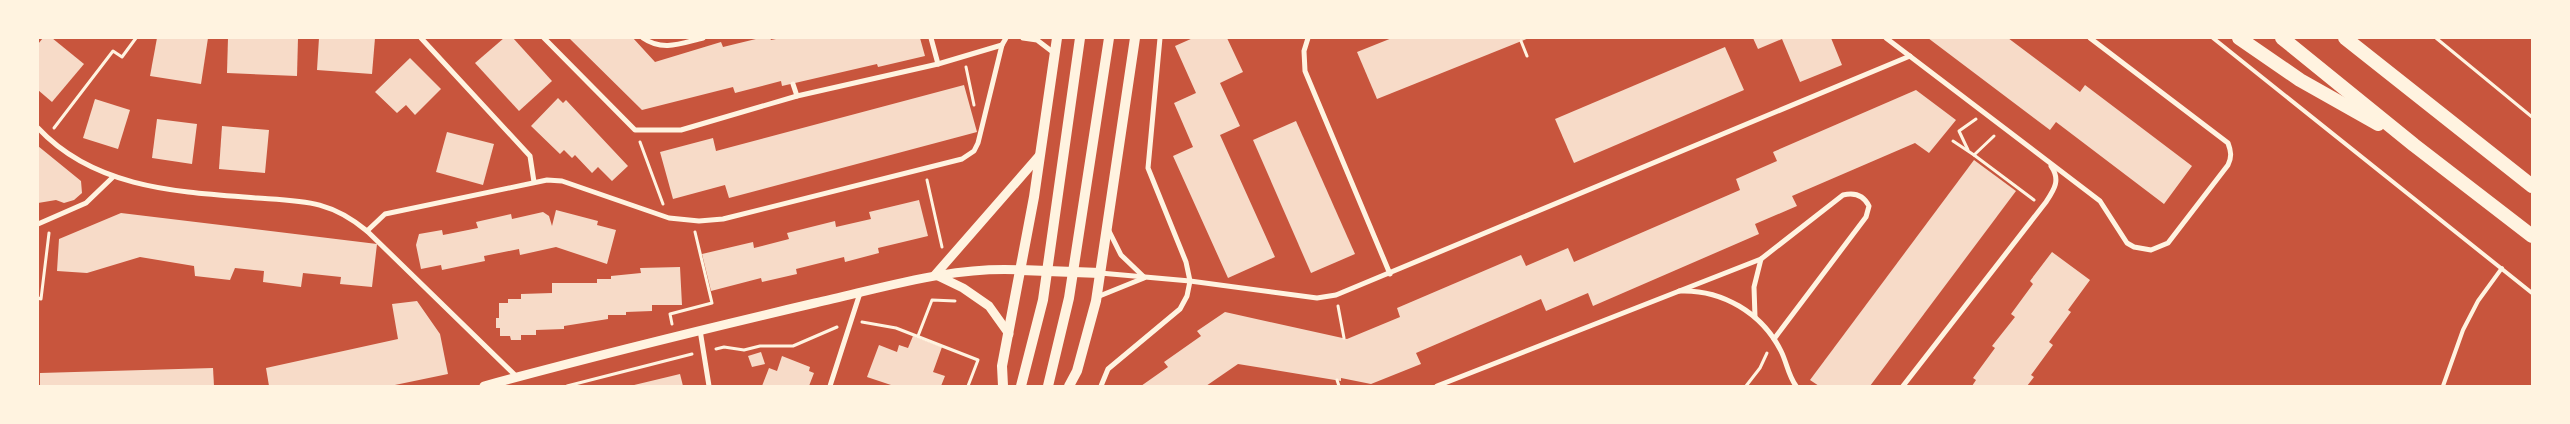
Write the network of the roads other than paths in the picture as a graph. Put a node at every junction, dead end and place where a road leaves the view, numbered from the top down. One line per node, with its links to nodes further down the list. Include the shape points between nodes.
1 (421, 38): 31 (street, via 530,156)
2 (544, 38): 25 (street, via 635,130 681,130)
3 (644, 38): 4 (street, via 659,46)
4 (703, 38)
5 (931, 38): 23 (street)
6 (1006, 38): 20 (street)
7 (1023, 38): 21 (street, via 1037,40)
8 (1057, 38): 21 (main road)
9 (1080, 38): 40 (main road)
10 (1109, 38): 41 (main road)
11 (1135, 38): 34 (main road)
12 (1160, 38): 46 (street, via 1148,168 1186,262)
13 (1308, 38): 43 (street, via 1304,51 1305,71)
14 (1886, 38): 22 (street)
15 (2090, 38): 29 (street, via 2228,143 2228,165 2168,243 2151,250 2134,248 2127,243 2100,201)
16 (2213, 38): 38 (lane)
17 (2239, 38): 27 (highway, via 2300,80)
18 (2282, 38): 27 (highway)
19 (2345, 38): 32 (highway)
20 (1002, 45): 23 (street); 31 (street, via 981,133 974,151 962,159 724,219 669,218 562,181)
21 (1054, 53): 28 (main road)
22 (1910, 56): 29 (street); 43 (street)
23 (938, 64): 25 (street)
24 (793, 84): 25 (street)
25 (796, 96)
26 (38, 128): 30 (street, via 46,138 82,162)
27 (2414, 145): 36 (highway)
28 (1039, 156): 39 (main road); 44 (street)
29 (2048, 161): 66 (street, via 2054,170 2056,184 2042,206)
30 (114, 177): 33 (street, via 86,203); 35 (street, via 167,191 324,205 339,210)
31 (534, 182): 35 (street, via 385,214)
32 (2532, 186)
33 (38, 224)
34 (1108, 228): 42 (main road); 45 (street, via 1121,255)
35 (367, 231): 55 (street)
36 (2532, 236)
37 (1761, 259): 47 (street); 51 (street, via 1754,287); 54 (street, via 1843,195 1856,194 1869,206 1866,217)
38 (2502, 268): 49 (lane); 67 (lane, via 2467,322)
39 (1021, 270): 40 (main road); 44 (street); 53 (main road)
40 (1047, 271): 41 (main road); 60 (main road)
41 (1073, 272): 42 (main road); 61 (main road)
42 (1100, 273): 45 (street); 50 (main road)
43 (1390, 274): 46 (street, via 1336,295 1317,298)
44 (935, 275): 48 (street); 53 (street, via 963,288 989,306)
45 (1145, 277): 46 (street); 50 (street)
46 (1190, 281): 63 (street, via 1180,309 1108,369)
47 (1674, 292): 51 (street, via 1692,291 1720,297); 64 (street)
48 (860, 293): 52 (street); 58 (street)
49 (2532, 293)
50 (1097, 297): 62 (main road, via 1077,371)
51 (1756, 318): 54 (street)
52 (700, 330): 55 (street); 57 (street)
53 (1009, 334): 59 (main road, via 1002,366)
54 (1774, 339): 65 (street)
55 (517, 377): 56 (street)
56 (484, 386)
57 (709, 386)
58 (830, 386)
59 (1002, 386)
60 (1021, 386)
61 (1048, 386)
62 (1069, 386)
63 (1101, 386)
64 (1437, 386)
65 (1796, 386)
66 (1903, 386)
67 (2443, 386)

